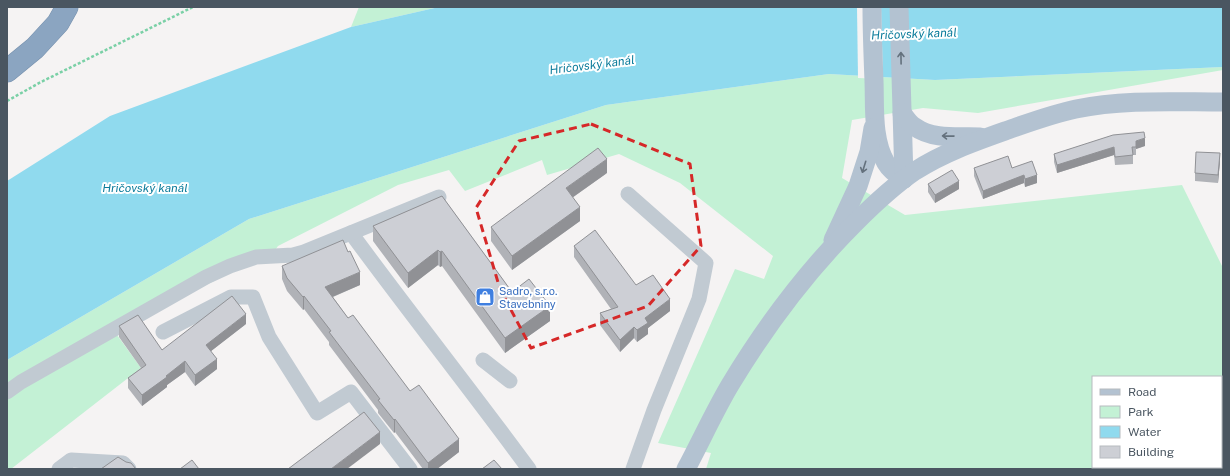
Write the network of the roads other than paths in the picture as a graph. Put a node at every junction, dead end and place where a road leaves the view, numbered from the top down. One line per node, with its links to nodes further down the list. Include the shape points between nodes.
1 (67, 7): 4 (highway, via 58,23 35,48)
2 (872, 7): 7 (main road)
3 (899, 7): 6 (main road, one-way to 3)
4 (7, 72)
5 (1223, 102): 8 (main road, via 1157,102 1091,107 1039,119)
6 (902, 105): 8 (main road, one-way to 6, via 933,135 915,128); 9 (main road)
7 (875, 107): 9 (main road, via 880,148 886,163 895,174); 13 (main road, one-way to 13, via 869,152 858,186)
8 (987, 137): 9 (main road, via 936,159)
9 (904, 179): 13 (main road, via 872,206)
10 (628, 194): 22 (lane, via 706,263 699,299)
11 (439, 197): 12 (lane)
12 (351, 232): 17 (lane, via 293,255 256,257 206,277); 21 (lane)
13 (830, 249): 23 (main road, via 756,343 714,413)
14 (163, 332): 20 (lane, via 231,297 253,297 269,338 318,413 351,392)
15 (483, 360): 16 (lane)
16 (510, 381)
17 (7, 392)
18 (59, 469): 19 (lane, via 70,460 124,463)
19 (129, 469)
20 (410, 469)
21 (529, 469)
22 (633, 469)
23 (686, 469)

